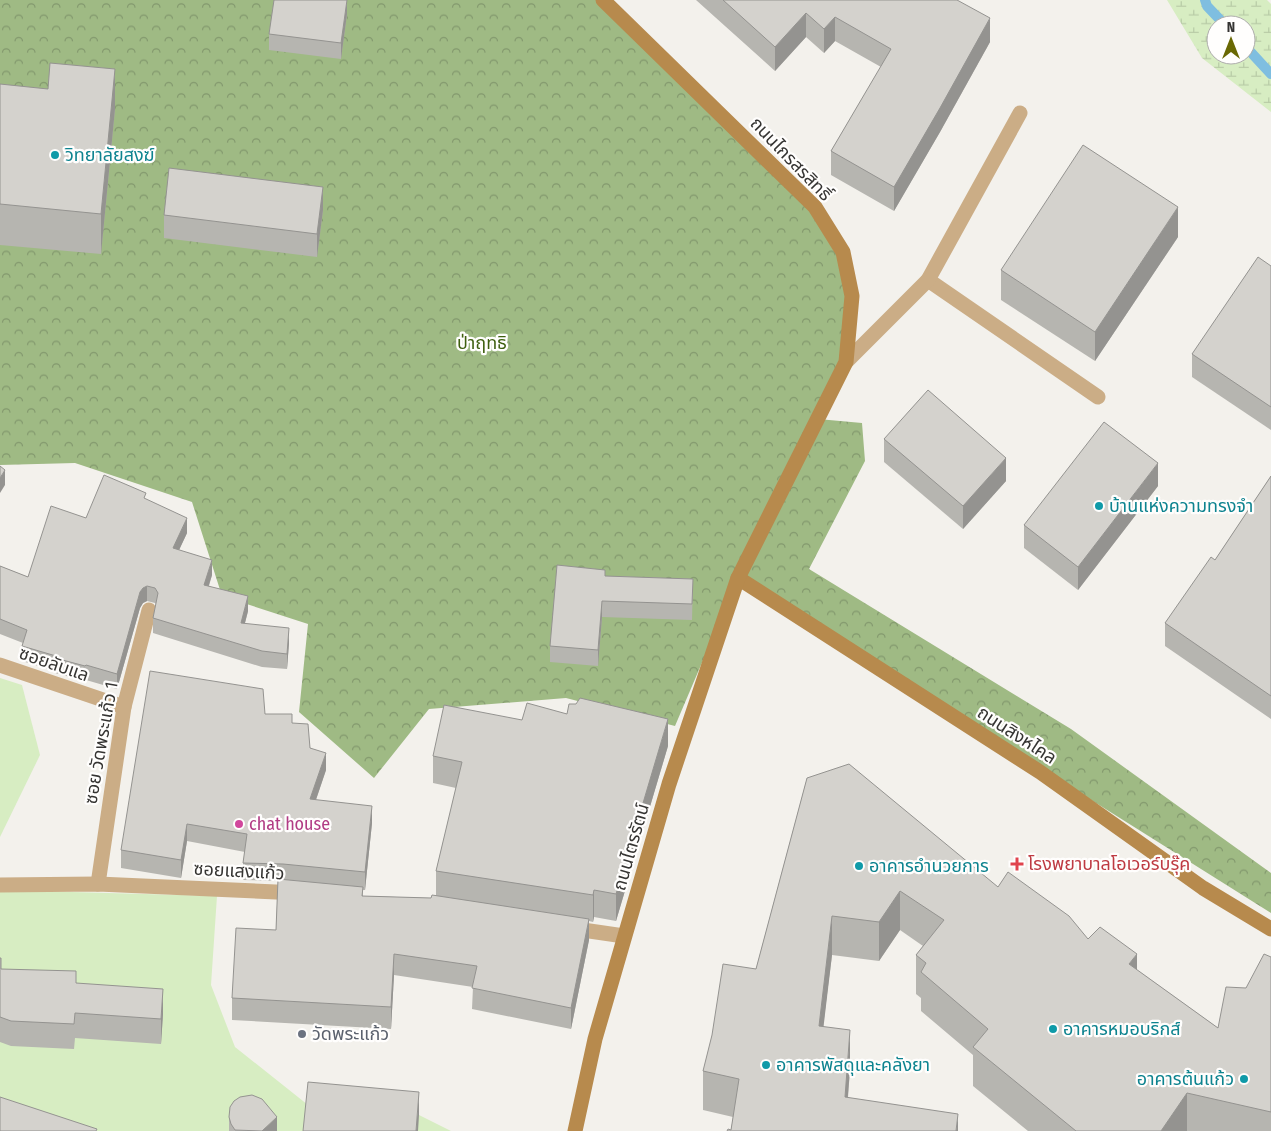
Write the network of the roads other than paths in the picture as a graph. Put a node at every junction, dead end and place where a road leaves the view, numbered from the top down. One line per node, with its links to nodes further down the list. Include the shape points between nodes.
1 (603, 0): 4 (street, ถนนไกรสรสิทธิ์, via 815,206 843,252 852,296)
2 (1020, 113): 3 (street)
3 (928, 280): 4 (street); 5 (street)
4 (846, 362): 6 (street, ถนนไกรสรสิทธิ์)
5 (1098, 397)
6 (738, 578): 14 (street, ถนนสิงหไคล, via 1040,772 1203,888); 15 (street, ถนนไตรรัตน์, via 669,784)
7 (149, 610): 9 (street, ซอย วัดพระแก้ว 1)
8 (0, 665): 9 (street, ซอยลับแล)
9 (124, 707): 10 (street, ซอย วัดพระแก้ว 1)
10 (98, 884): 11 (street, ซอยแสงแก้ว); 12 (street, ซอยแสงแก้ว)
11 (0, 885)
12 (312, 894)
13 (556, 926): 15 (street)
14 (1271, 929)
15 (624, 936): 16 (street, ถนนไตรรัตน์, via 595,1039)
16 (575, 1131)

